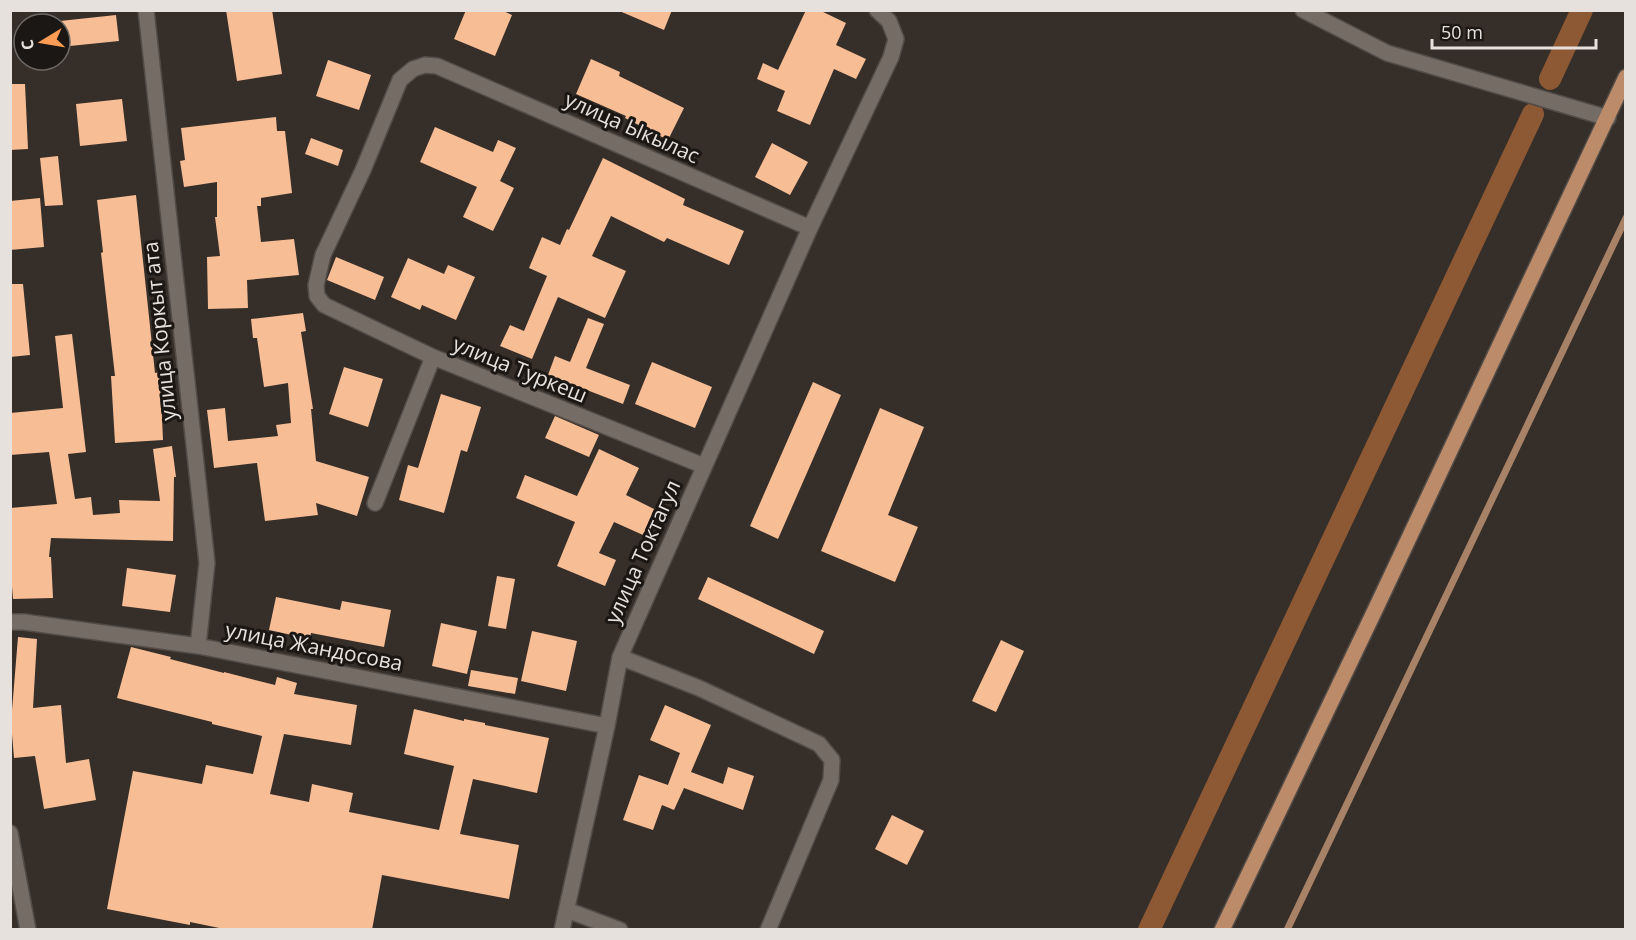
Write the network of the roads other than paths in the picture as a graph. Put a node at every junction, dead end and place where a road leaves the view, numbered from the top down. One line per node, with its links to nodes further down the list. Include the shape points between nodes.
1 (146, 10): 12 (street, улица Коркыт ата, via 207,563)
2 (877, 10): 6 (street, улица Токтагул, via 889,21 896,39 891,57)
3 (1303, 10): 5 (street, via 1387,53)
4 (1626, 77): 5 (main road)
5 (1608, 118): 21 (main road)
6 (810, 228): 7 (street, улица Ыкылас, via 425,64 400,80 323,255 316,285 317,296); 9 (street, улица Токтагул)
7 (324, 305): 8 (street, улица Туркеш)
8 (433, 357): 9 (street, улица Туркеш); 10 (street)
9 (704, 466): 13 (street, улица Токтагул)
10 (375, 503)
11 (10, 622): 12 (street, улица Жандосова)
12 (198, 646): 14 (street, улица Жандосова)
13 (620, 657): 14 (street, улица Токтагул); 20 (street, via 699,688 819,744 832,760 831,780)
14 (607, 726): 16 (street, улица Токтагул)
15 (10, 833): 17 (street)
16 (567, 910): 18 (street, улица Токтагул); 19 (street)
17 (28, 930)
18 (562, 930)
19 (620, 930)
20 (768, 930)
21 (1222, 930)

